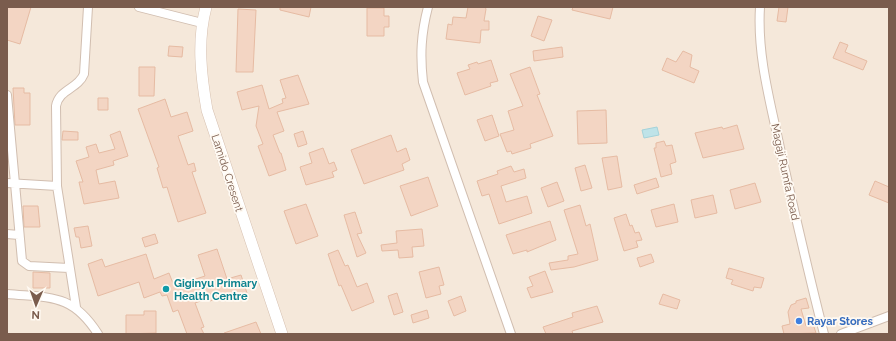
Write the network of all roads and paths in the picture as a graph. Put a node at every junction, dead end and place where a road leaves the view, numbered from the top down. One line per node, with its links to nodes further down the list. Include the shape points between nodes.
1 (88, 7): 11 (street, via 84,74 80,81 57,99)
2 (139, 7): 6 (street)
3 (206, 7): 6 (street, Lamido Cresent)
4 (428, 7): 20 (street, via 420,55 423,82)
5 (760, 7): 21 (street, Magaji Rumfa Road, via 761,55 768,93)
6 (202, 23): 19 (street, Lamido Cresent, via 201,77 207,110)
7 (7, 95): 8 (street)
8 (9, 133): 10 (street)
9 (7, 183): 10 (street)
10 (16, 184): 11 (street); 13 (street)
11 (57, 186): 14 (street)
12 (7, 234): 13 (street)
13 (19, 236): 14 (street, via 22,261 25,264)
14 (69, 268): 16 (street)
15 (7, 294): 16 (street, via 67,301)
16 (76, 307): 18 (street, via 90,321)
17 (889, 316): 22 (street)
18 (98, 334)
19 (282, 334)
20 (511, 334)
21 (824, 334)
22 (841, 334)

